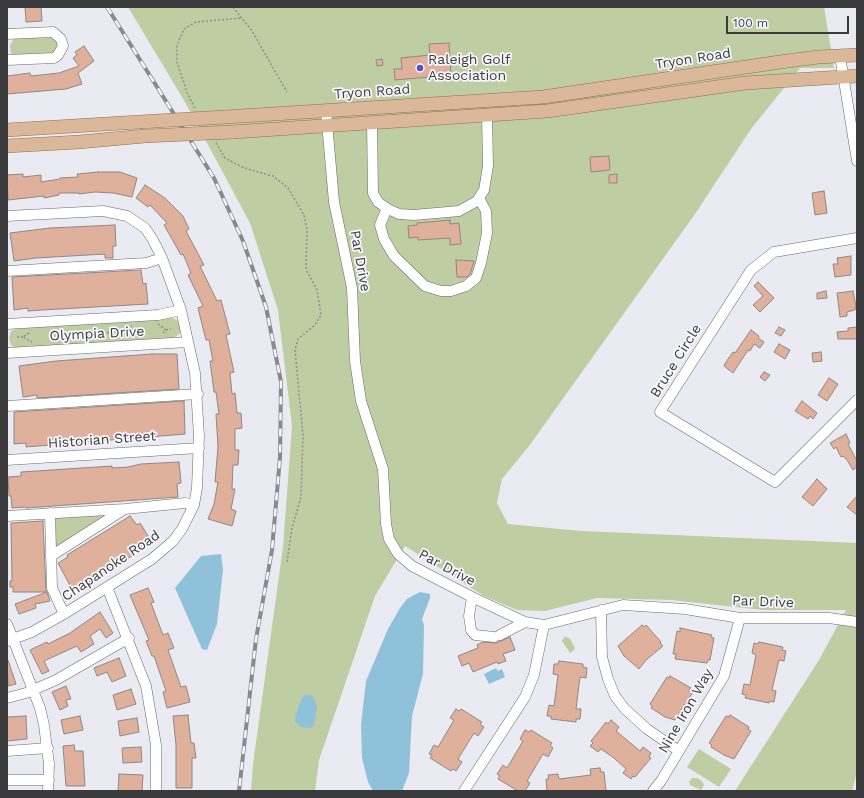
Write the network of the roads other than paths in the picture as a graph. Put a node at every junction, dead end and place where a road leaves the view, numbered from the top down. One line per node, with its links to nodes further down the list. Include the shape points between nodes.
1 (7, 34): 4 (street, via 53,32 61,39 62,46 54,58)
2 (857, 55): 3 (main road, Tryon Road)
3 (840, 56): 5 (street); 7 (main road, Tryon Road, via 780,62 543,98)
4 (7, 60)
5 (843, 76): 6 (main road); 8 (main road, via 770,80 571,108); 13 (street)
6 (857, 76)
7 (326, 111): 10 (street, Par Drive); 11 (main road, Tryon Road, bridge)
8 (487, 115): 9 (main road); 14 (street, via 488,166 484,190)
9 (372, 123): 10 (main road); 15 (street, via 373,193 378,202)
10 (327, 126): 12 (main road, bridge); 35 (street, Par Drive, via 334,202 352,288 354,361 361,401 383,469 389,539 398,554 412,566)
11 (7, 130)
12 (7, 146)
13 (857, 161)
14 (479, 198): 15 (street, via 459,211 414,215 399,214); 15 (street, via 486,211 487,233 482,263 476,278 466,286 450,291 425,286 394,256 384,240 380,225)
15 (387, 208)
16 (7, 216): 18 (street, Chapanoke Road, via 103,211 121,213 133,218 145,228)
17 (857, 238): 25 (street, Bruce Circle, via 774,252 751,270 660,412 775,482)
18 (162, 258): 19 (street, via 146,263); 20 (street, Chapanoke Road)
19 (7, 271)
20 (181, 310): 21 (street, Olympia Drive, via 158,315); 22 (street, Chapanoke Road)
21 (7, 324)
22 (188, 342): 23 (street, Olympia Drive); 24 (street, Chapanoke Road)
23 (7, 353)
24 (198, 394): 26 (street); 27 (street, Chapanoke Road)
25 (857, 400)
26 (7, 406)
27 (199, 448): 28 (street, Historian Street); 29 (street, Chapanoke Road)
28 (7, 460)
29 (194, 505): 30 (street, via 185,503); 34 (street, Chapanoke Road, via 182,529 166,548)
30 (125, 509): 31 (street); 33 (street)
31 (50, 513): 32 (street); 33 (street)
32 (7, 516)
33 (51, 556): 37 (street, via 52,588)
34 (107, 587): 37 (street, Chapanoke Road); 43 (street)
35 (472, 597): 39 (street, Par Drive); 39 (street, via 468,616 471,630 475,635 497,636)
36 (601, 610): 38 (street, Par Drive, via 623,605 685,609); 42 (street, Par Drive); 49 (street, via 602,658 615,696 647,729)
37 (64, 614): 44 (street, Chapanoke Road, via 32,632)
38 (740, 618): 40 (street, Par Drive, via 829,618); 49 (street, Nine Iron Way, via 724,676)
39 (525, 622): 42 (street, Par Drive)
40 (857, 622)
41 (7, 624): 44 (street)
42 (544, 625): 54 (street, via 534,675 524,697)
43 (129, 638): 45 (street, via 82,666); 53 (street, via 150,702 156,745)
44 (10, 640): 45 (street)
45 (33, 690): 46 (street); 47 (street, via 43,719)
46 (7, 698)
47 (48, 748): 48 (street); 51 (street)
48 (7, 751)
49 (679, 751): 55 (street, Nine Iron Way)
50 (7, 780): 51 (street)
51 (49, 780): 52 (street)
52 (48, 791)
53 (156, 791)
54 (464, 791)
55 (653, 791)

